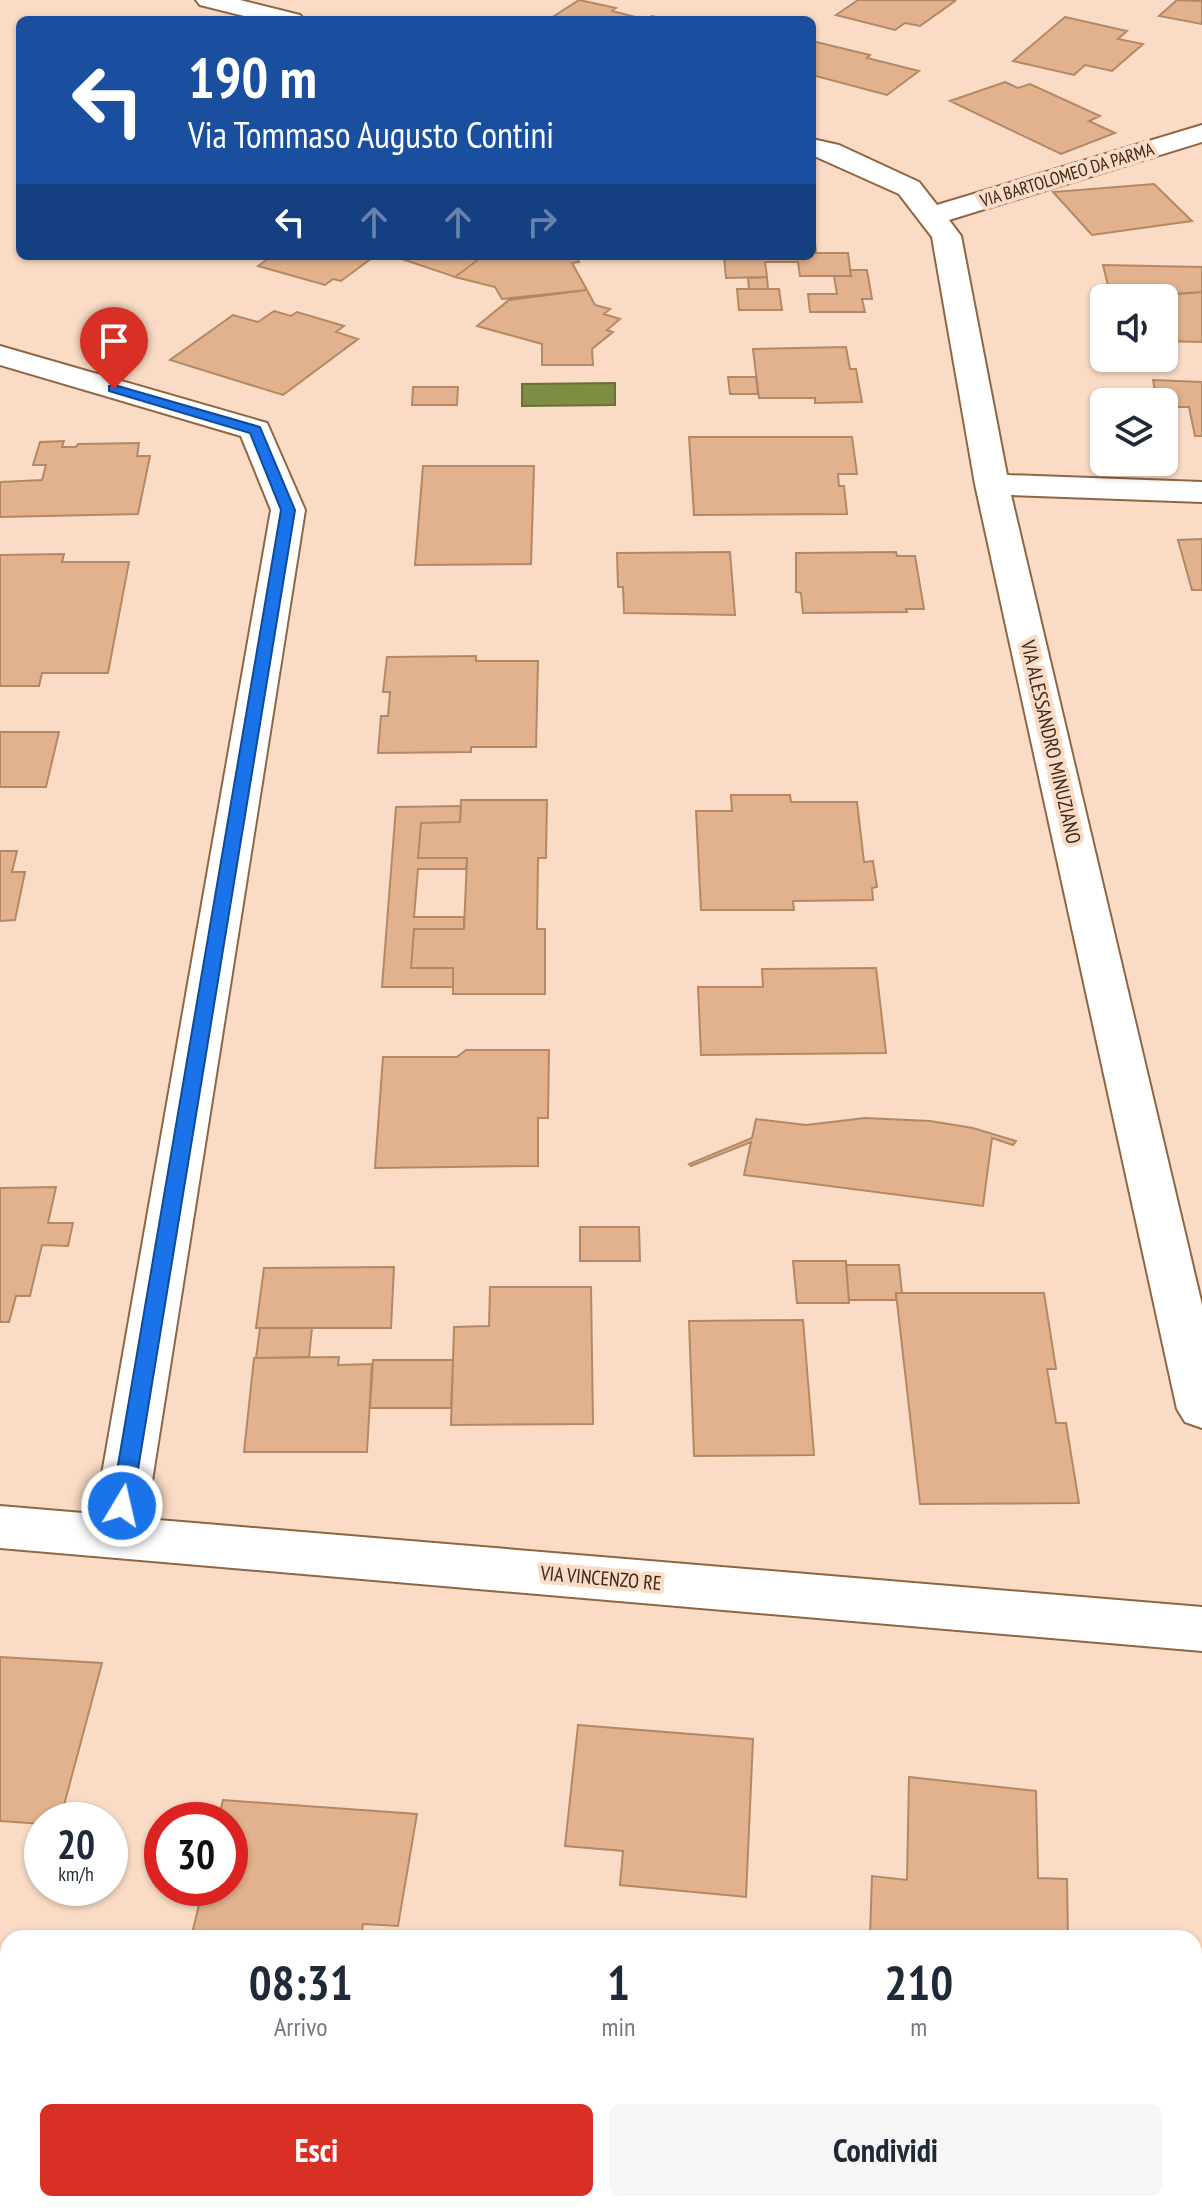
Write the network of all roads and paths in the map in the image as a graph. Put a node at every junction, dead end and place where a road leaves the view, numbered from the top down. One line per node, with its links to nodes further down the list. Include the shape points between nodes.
1 (209, 0): 2 (street)
2 (275, 16)
3 (1202, 133): 5 (street, VIA BARTOLOMEO DA PARMA)
4 (816, 148): 5 (street, VIA ALESSANDRO MINUZIANO, via 909,188)
5 (931, 216): 7 (street, VIA ALESSANDRO MINUZIANO, via 946,236)
6 (0, 355): 11 (street, via 255,430 288,510)
7 (992, 484): 8 (street); 9 (street, VIA ALESSANDRO MINUZIANO)
8 (1202, 492)
9 (1202, 1409)
10 (0, 1527): 11 (street, VIA VINCENZO RE)
11 (117, 1537): 12 (street, VIA VINCENZO RE)
12 (1202, 1629)

